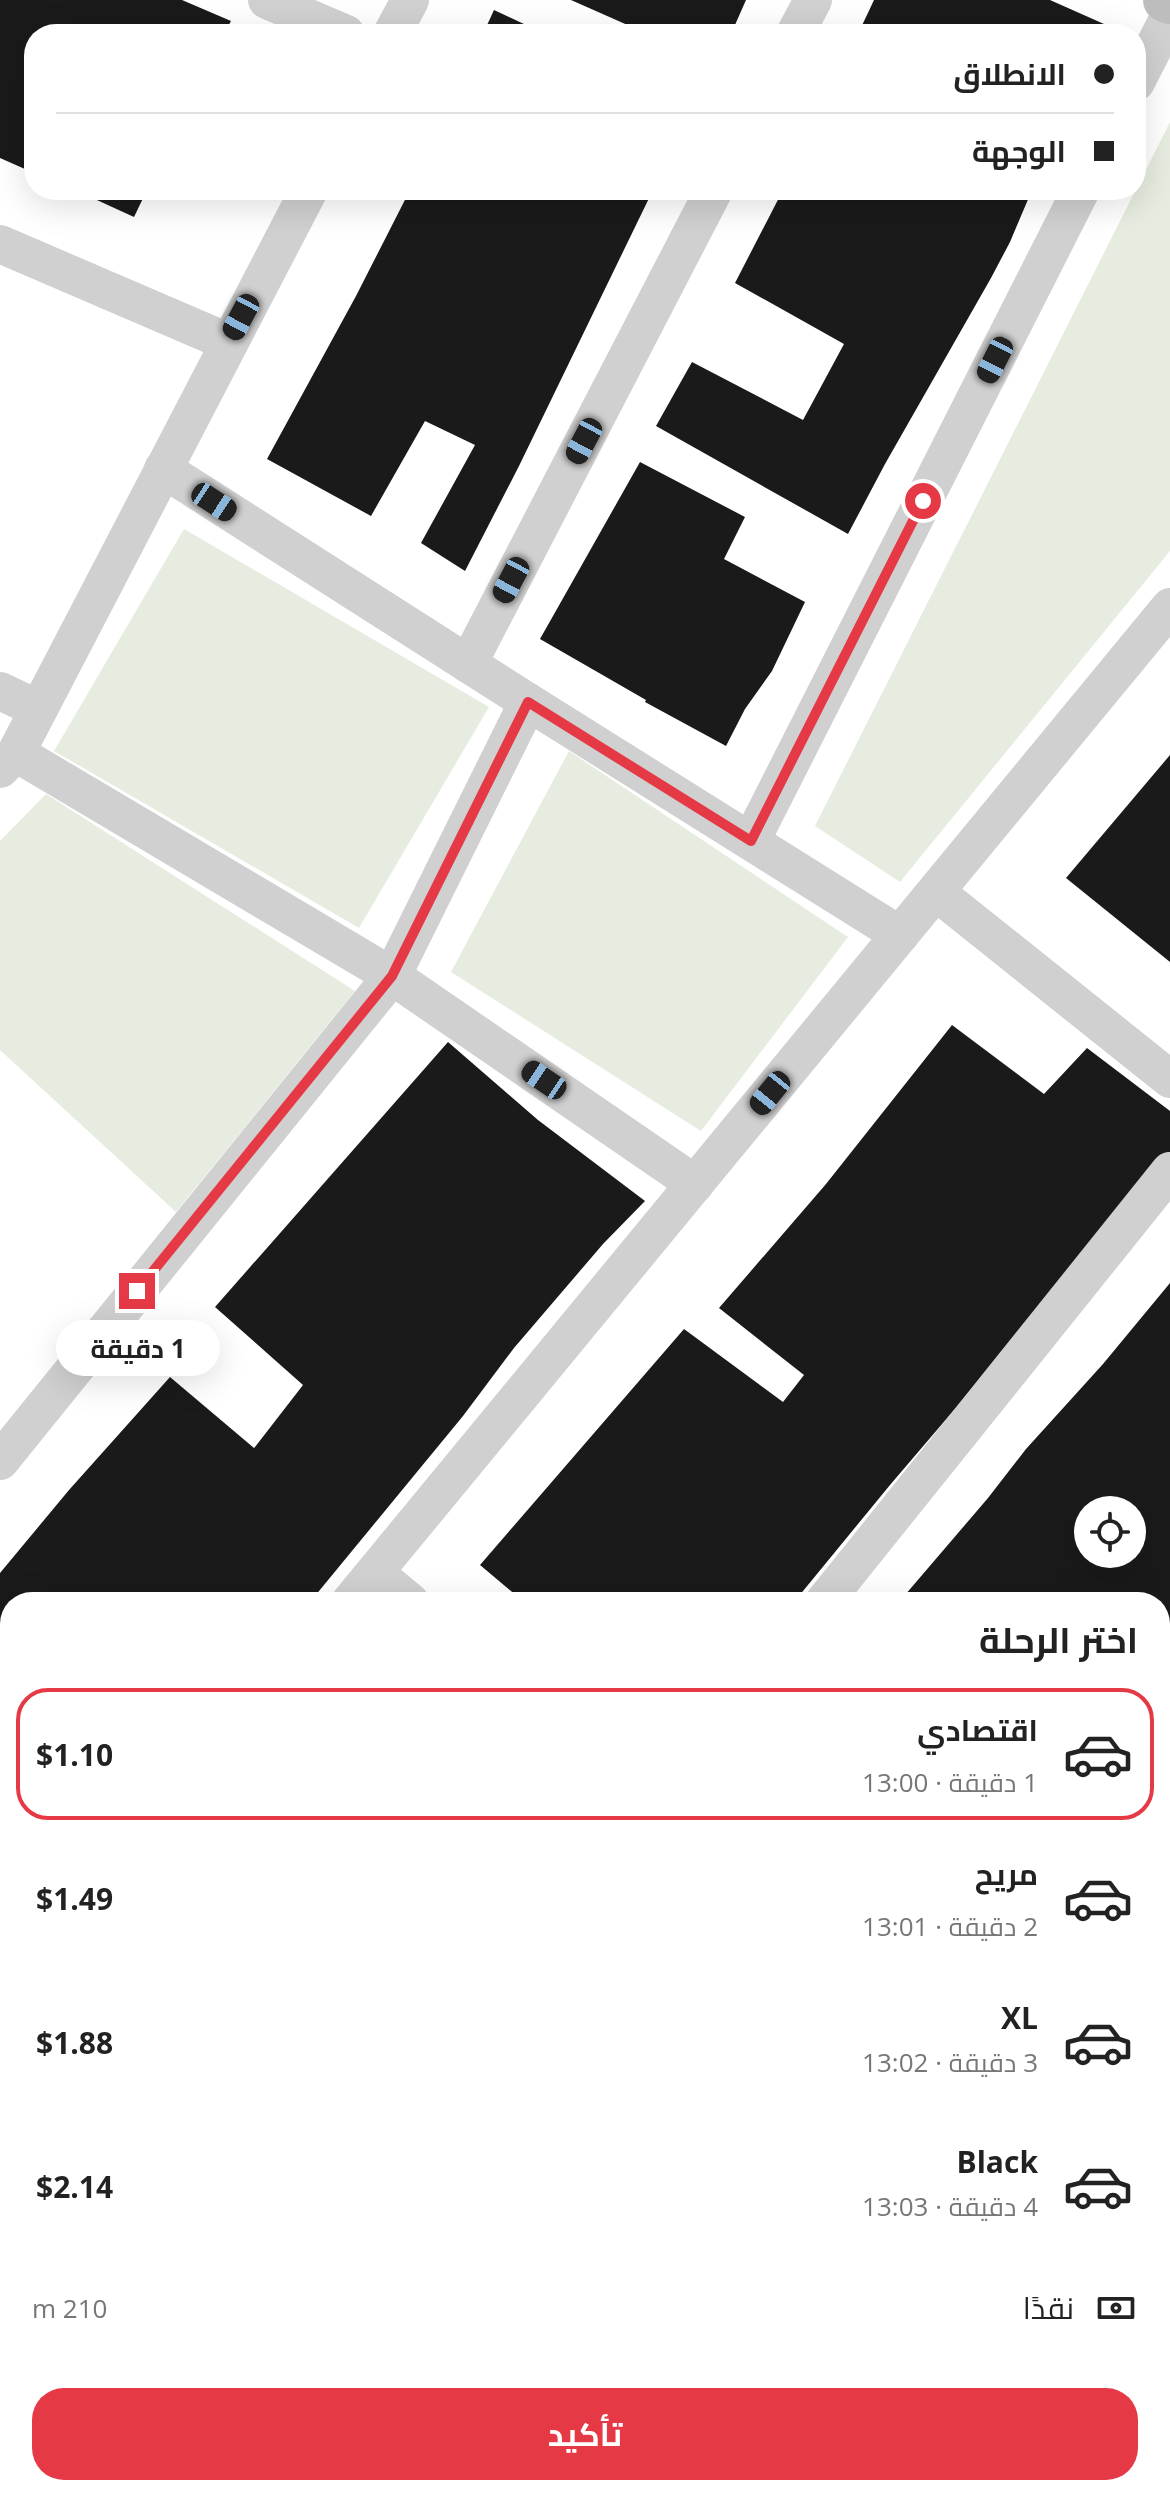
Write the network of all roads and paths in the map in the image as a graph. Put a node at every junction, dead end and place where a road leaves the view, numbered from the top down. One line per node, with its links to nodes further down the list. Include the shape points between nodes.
1 (267, 0): 5 (street)
2 (410, 0): 6 (street)
3 (813, 0): 7 (street)
4 (1170, 15): 8 (street)
5 (323, 24)
6 (397, 24)
7 (800, 24)
8 (1146, 62)
9 (304, 200): 13 (street)
10 (709, 200): 16 (street)
11 (1076, 200): 21 (street)
12 (0, 244): 13 (street)
13 (228, 342): 14 (street)
14 (163, 469): 16 (street); 19 (street)
15 (1168, 614): 22 (street)
16 (468, 664): 18 (street)
17 (0, 691): 19 (street)
18 (528, 702): 21 (street); 24 (street)
19 (38, 709): 20 (street)
20 (8, 761): 24 (street)
21 (751, 841): 23 (street)
22 (936, 892): 23 (street); 25 (street)
23 (900, 935): 27 (street)
24 (392, 976): 27 (street); 28 (street)
25 (1170, 1079)
26 (1170, 1171): 32 (street)
27 (695, 1184): 29 (street)
28 (0, 1461)
29 (375, 1573): 30 (street); 31 (street)
30 (359, 1592)
31 (398, 1592)
32 (832, 1592)

